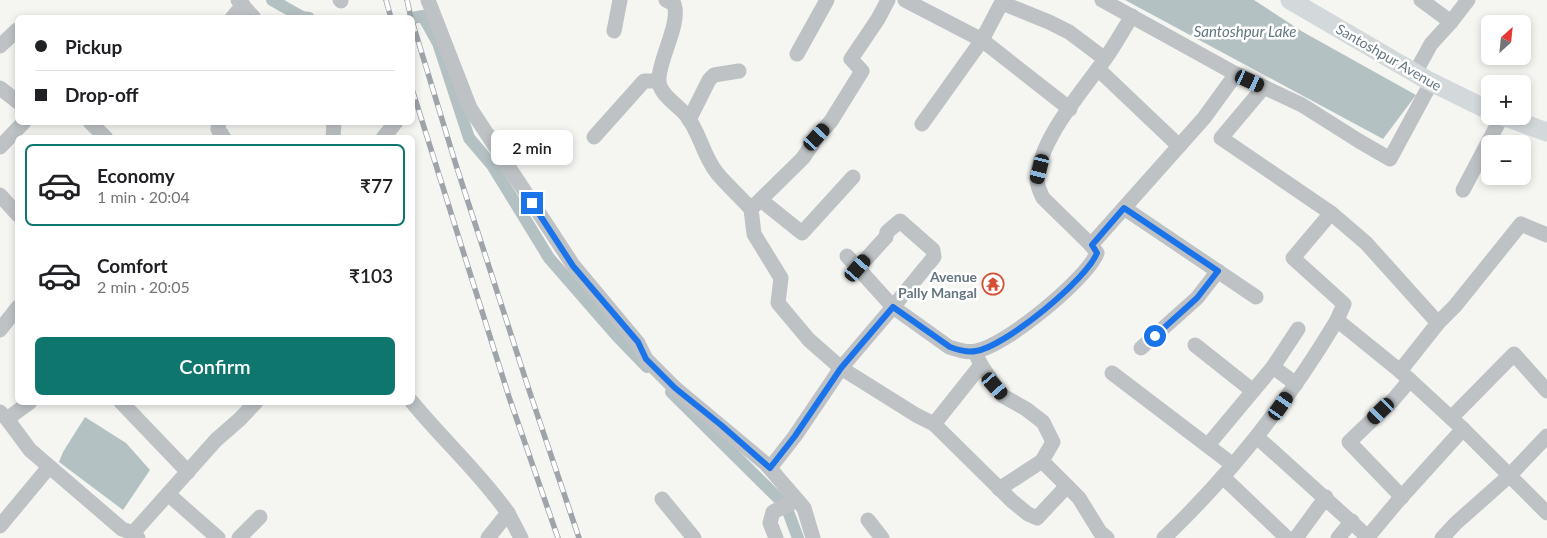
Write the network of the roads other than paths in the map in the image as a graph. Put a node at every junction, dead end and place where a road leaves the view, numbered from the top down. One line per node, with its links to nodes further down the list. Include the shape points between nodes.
1 (428, 0): 88 (street, via 470,108 573,266 638,342 646,359 675,388)
2 (620, 0): 17 (street)
3 (668, 0): 26 (street, via 674,4 676,12)
4 (828, 0): 21 (street)
5 (888, 0): 48 (street, via 852,59 862,71 849,95 803,158)
6 (905, 0): 19 (street)
7 (1102, 0): 15 (street)
8 (1290, 0): 25 (main road, Santoshpur Avenue)
9 (1421, 0): 16 (street)
10 (1468, 0): 16 (street)
11 (1002, 1): 19 (street); 22 (street, via 1068,32)
12 (240, 3): 13 (street); 14 (street)
13 (234, 15)
14 (251, 15)
15 (1132, 16): 22 (street); 24 (street)
16 (1451, 22): 25 (street, via 1431,44)
17 (614, 30)
18 (15, 32): 20 (street)
19 (982, 40): 31 (street); 33 (street)
20 (0, 46)
21 (797, 54)
22 (1101, 64): 31 (street); 43 (street)
23 (739, 72): 32 (street, via 714,75)
24 (1236, 74): 27 (street); 43 (street)
25 (1423, 78): 27 (street, via 1390,159 1302,105); 30 (main road, Santoshpur Avenue)
26 (658, 81): 32 (street, via 661,90); 42 (street, via 644,81)
27 (1264, 87): 51 (street, via 1221,138)
28 (0, 88): 29 (street)
29 (15, 100)
30 (1481, 106)
31 (1070, 109): 53 (street, via 1053,132 1037,180 1043,198)
32 (689, 120): 48 (street, via 716,172)
33 (922, 124)
34 (21, 125): 44 (street)
35 (93, 125): 40 (street)
36 (394, 125): 41 (street)
37 (1498, 125): 46 (street)
38 (1528, 125): 39 (main road)
39 (1547, 132)
40 (103, 135)
41 (385, 135)
42 (594, 137)
43 (1179, 146): 49 (street)
44 (0, 147)
45 (854, 177): 48 (street, via 802,233)
46 (1463, 190)
47 (0, 195): 50 (street)
48 (756, 205): 68 (street, via 754,234 781,278 778,302 809,340)
49 (1124, 208): 53 (street); 56 (street)
50 (15, 212)
51 (1331, 213): 60 (street, via 1292,258 1344,304); 61 (street, via 1366,243)
52 (1547, 236): 61 (street, via 1521,224)
53 (1092, 245): 66 (street, via 1097,253 1094,261 1062,294 1027,324)
54 (847, 256): 55 (street)
55 (858, 268): 58 (street); 58 (street, via 900,221 933,250 934,257)
56 (1218, 271): 57 (street); 65 (street, via 1197,298)
57 (1256, 297)
58 (893, 307): 66 (street, via 950,347); 68 (street)
59 (15, 311): 63 (street)
60 (1337, 320): 70 (street); 71 (street)
61 (1438, 323): 70 (street)
62 (1298, 329): 67 (street)
63 (0, 330)
64 (1195, 345): 72 (street)
65 (1141, 348)
66 (978, 358): 80 (street); 85 (street, via 1003,396 1043,422 1053,442)
67 (1273, 367): 71 (street); 72 (street)
68 (841, 368): 80 (street); 88 (street)
69 (1112, 373): 84 (street)
70 (1405, 376): 79 (street); 96 (street, via 1393,400 1350,442)
71 (1296, 384): 82 (street)
72 (1253, 391): 84 (street)
73 (1547, 391): 79 (street, via 1514,354)
74 (24, 405): 78 (street)
75 (124, 405): 89 (street)
76 (253, 405): 89 (street)
77 (415, 405): 99 (street)
78 (4, 415): 87 (street, via 30,450)
79 (1451, 418): 81 (street)
80 (934, 424): 93 (street)
81 (1463, 429): 90 (street); 96 (street)
82 (1257, 436): 86 (street); 95 (street)
83 (1547, 436): 90 (street)
84 (1208, 445): 86 (street)
85 (1042, 461): 92 (street); 93 (street)
86 (1234, 466): 91 (street)
87 (49, 467): 104 (street); 105 (street, via 122,529)
88 (770, 468): 98 (street)
89 (188, 472): 94 (street)
90 (1509, 476): 100 (street); 120 (street)
91 (1223, 477): 115 (street); 116 (street)
92 (1067, 486): 93 (street, via 1037,518); 106 (street, via 1079,498)
93 (999, 489)
94 (168, 494): 105 (street); 107 (street)
95 (1326, 497): 103 (street); 117 (street)
96 (1402, 497): 119 (street)
97 (662, 499): 111 (street)
98 (792, 502): 112 (street, via 773,512 770,523); 113 (street, via 804,508)
99 (508, 513): 109 (street); 110 (street)
100 (1547, 513)
101 (260, 517): 108 (street)
102 (868, 520): 114 (street)
103 (1352, 521): 118 (street); 119 (street)
104 (0, 526)
105 (135, 535)
106 (1101, 536)
107 (218, 538)
108 (239, 538)
109 (488, 538)
110 (521, 538)
111 (694, 538)
112 (776, 538)
113 (813, 538)
114 (882, 538)
115 (1164, 538)
116 (1287, 538)
117 (1296, 538)
118 (1338, 538)
119 (1368, 538)
120 (1442, 538)

